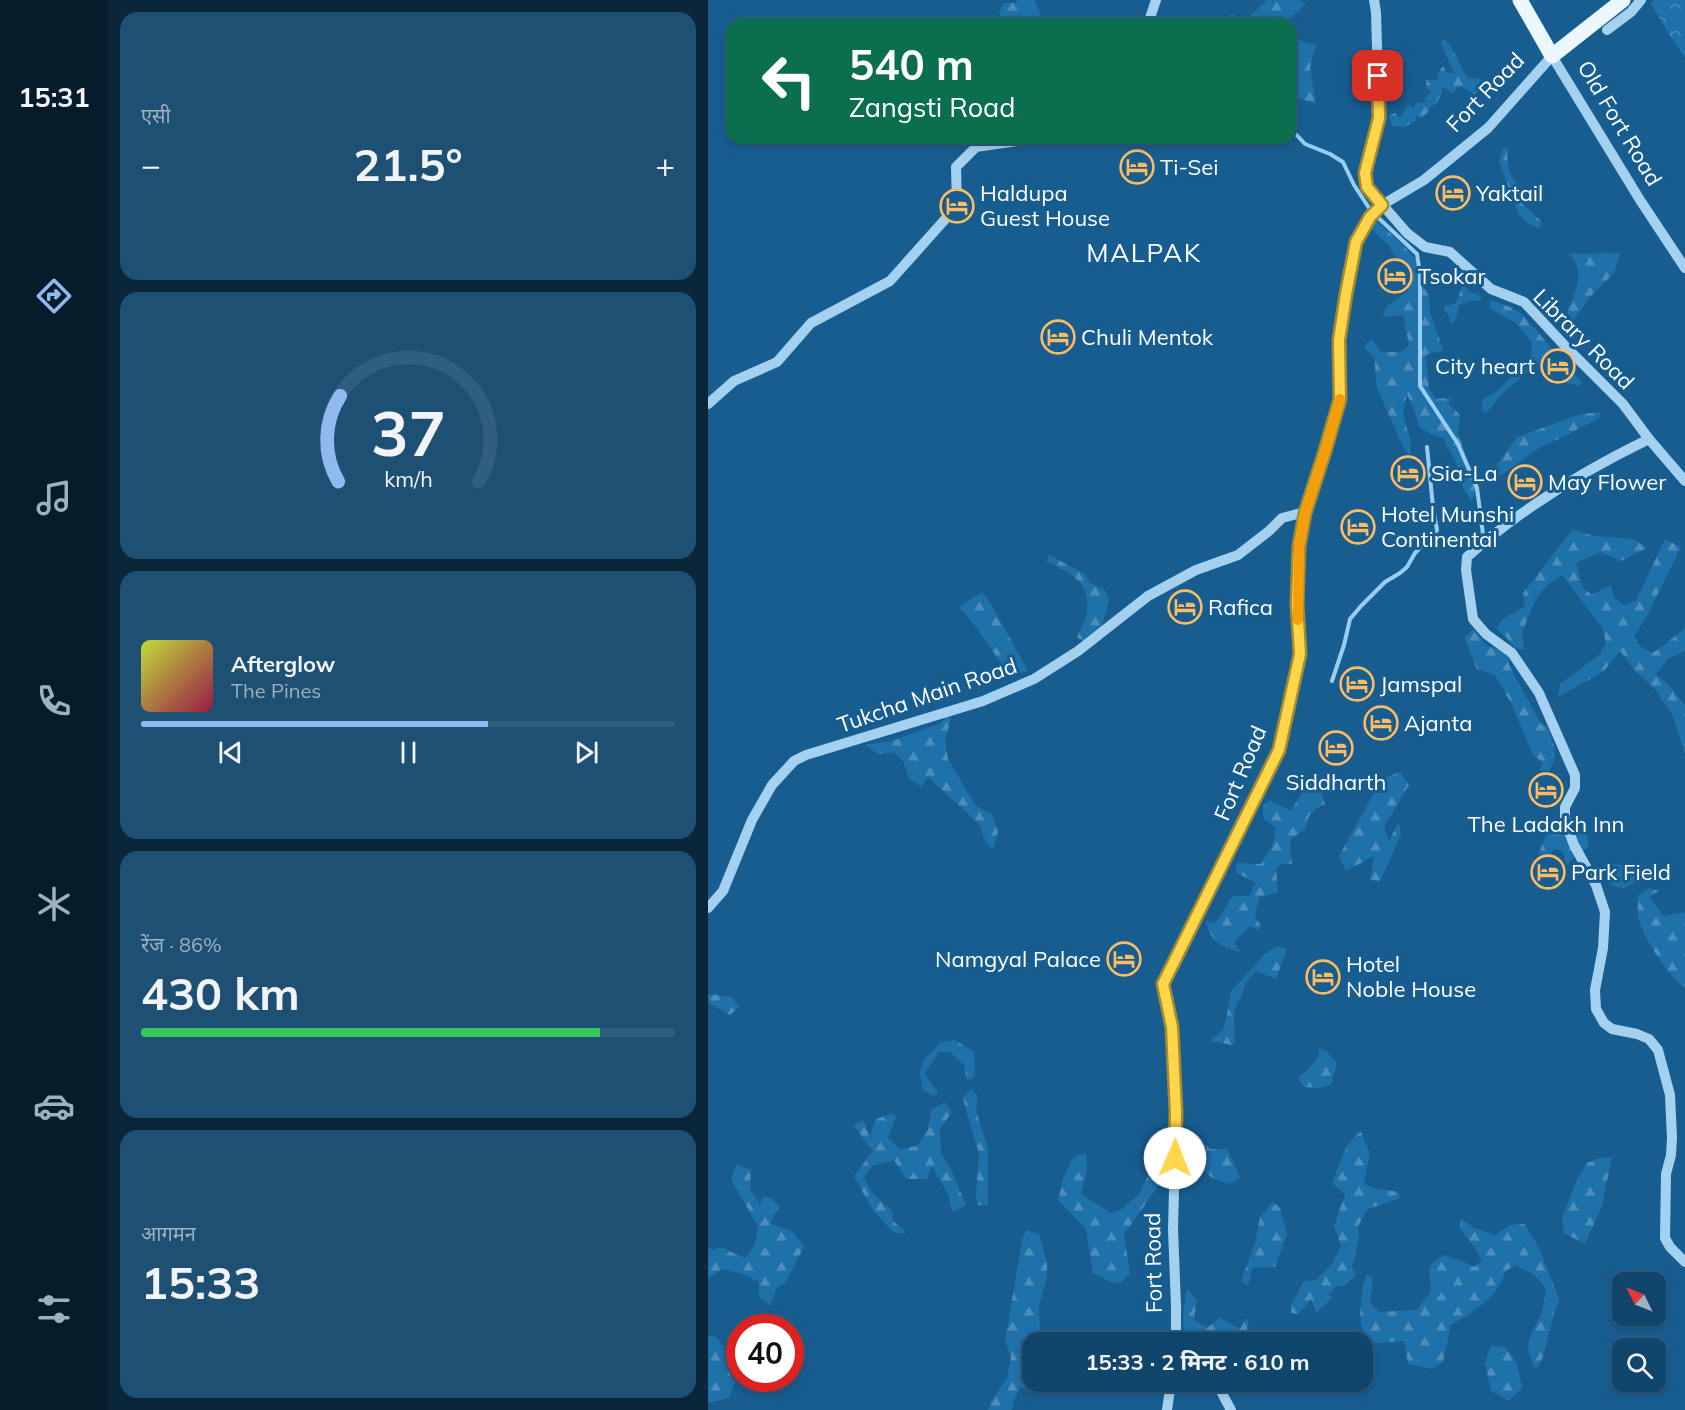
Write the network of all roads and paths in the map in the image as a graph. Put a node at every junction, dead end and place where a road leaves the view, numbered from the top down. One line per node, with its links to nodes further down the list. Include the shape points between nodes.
1 (1156, 0): 6 (street)
2 (1374, 0): 10 (street, Library Road, via 1379,118 1365,173)
3 (1520, 0): 8 (main road, Old Fort Road)
4 (1623, 0): 8 (main road, Fort Road)
5 (1641, 0): 7 (street)
6 (1150, 18)
7 (1607, 30)
8 (1552, 56): 10 (street, Fort Road, via 1488,128 1424,180); 11 (street, Old Fort Road)
9 (997, 144): 12 (street, via 976,147 956,166 957,206 890,281 812,323 777,362 734,381)
10 (1376, 211): 13 (street, Library Road, via 1425,247 1450,252 1491,289 1524,302 1623,404); 15 (street, Fort Road, via 1356,242 1339,340 1340,399)
11 (1685, 268)
12 (708, 404)
13 (1649, 439): 14 (street, Library Road); 17 (street, via 1580,475 1496,531 1467,557 1466,570 1473,619 1512,653 1539,693 1575,775 1575,788 1564,807 1565,821 1605,912 1596,1009 1612,1029 1649,1039 1658,1050 1670,1095 1672,1138 1666,1174 1665,1238)
14 (1685, 481)
15 (1305, 513): 16 (street, Tukcha Main Road, via 1282,518 1238,555 1196,570 1148,596 1078,651 1034,679 983,701 794,761 772,785 752,820 723,891); 18 (street, Fort Road, via 1299,546 1300,654 1279,750 1163,984 1172,1027 1176,1112)
16 (708, 908)
17 (1685, 1262)
18 (1176, 1332)
19 (1170, 1392): 21 (street)
20 (1221, 1392): 22 (street)
21 (1167, 1410)
22 (1231, 1410)

